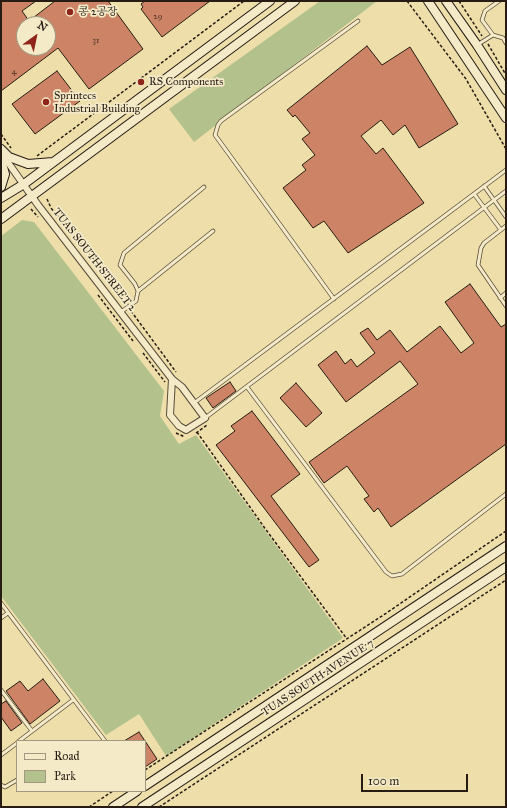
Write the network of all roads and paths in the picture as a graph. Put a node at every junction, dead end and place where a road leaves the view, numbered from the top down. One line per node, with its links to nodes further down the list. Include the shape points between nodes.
1 (244, 1): 19 (path, via 39,155)
2 (270, 1): 21 (street)
3 (295, 1): 29 (street)
4 (407, 1): 16 (path, via 466,79)
5 (428, 1): 13 (street)
6 (446, 1): 11 (street)
7 (499, 1): 9 (lane, via 485,12 482,20)
8 (358, 21): 44 (lane, via 221,121 215,135)
9 (493, 35): 10 (lane, via 503,38); 11 (lane)
10 (506, 43)
11 (478, 45): 12 (street)
12 (506, 90)
13 (506, 118)
14 (1, 134): 17 (path)
15 (1, 149): 21 (street, via 9,157 28,164)
16 (506, 149)
17 (14, 152)
18 (1, 153): 23 (street, TUAS SOUTH STREET 2)
19 (32, 157)
20 (1, 160): 25 (street, via 5,174)
21 (53, 162): 23 (street)
22 (506, 170): 24 (lane)
23 (24, 184): 29 (street, TUAS SOUTH STREET 2); 30 (street)
24 (484, 186): 28 (lane); 31 (lane)
25 (1, 187)
26 (204, 187): 41 (lane, via 124,253 120,265)
27 (506, 191): 31 (lane)
28 (474, 194): 32 (lane); 44 (lane)
29 (32, 196): 35 (street); 46 (street, TUAS SOUTH STREET 2)
30 (1, 198)
31 (495, 199): 32 (lane); 34 (lane)
32 (484, 207): 38 (lane); 51 (lane)
33 (31, 209): 36 (path)
34 (506, 216)
35 (1, 219)
36 (41, 221)
37 (506, 226): 38 (lane)
38 (501, 230): 43 (lane, via 481,248 478,265)
39 (213, 231): 41 (lane)
40 (95, 291): 47 (path)
41 (138, 291): 46 (lane, via 136,301)
42 (506, 293): 43 (lane)
43 (500, 298): 45 (lane)
44 (334, 299): 52 (lane)
45 (506, 306)
46 (121, 312): 49 (street, TUAS SOUTH STREET 2)
47 (136, 344)
48 (140, 350): 50 (path, via 165,382)
49 (172, 379): 52 (street, TUAS SOUTH STREET 2, via 182,386); 53 (street, via 169,410 178,426 186,430)
50 (166, 387)
51 (247, 387): 53 (lane); 58 (lane, via 386,572 392,576 402,574)
52 (194, 404): 53 (street, TUAS SOUTH STREET 2)
53 (206, 418): 55 (path, via 209,422)
54 (173, 428): 57 (path, via 182,437)
55 (197, 432): 56 (path); 66 (path)
56 (191, 435)
57 (187, 436)
58 (506, 494)
59 (506, 531): 66 (path)
60 (506, 546): 77 (street, TUAS SOUTH AVENUE 7)
61 (506, 567): 82 (street, TUAS SOUTH AVENUE 7)
62 (506, 580): 83 (path)
63 (1, 603): 64 (lane)
64 (8, 613): 65 (lane); 68 (lane)
65 (1, 618)
66 (347, 639): 74 (path)
67 (1, 690): 69 (lane)
68 (73, 700): 69 (lane); 71 (lane)
69 (32, 731): 70 (lane)
70 (21, 740)
71 (104, 740)
72 (16, 744): 73 (lane)
73 (1, 755)
74 (146, 769)
75 (16, 781): 76 (lane, via 5,787)
76 (1, 785)
77 (146, 785)
78 (112, 792): 80 (path)
79 (136, 792): 81 (street)
80 (89, 807)
81 (113, 807)
82 (142, 807)
83 (159, 807)

